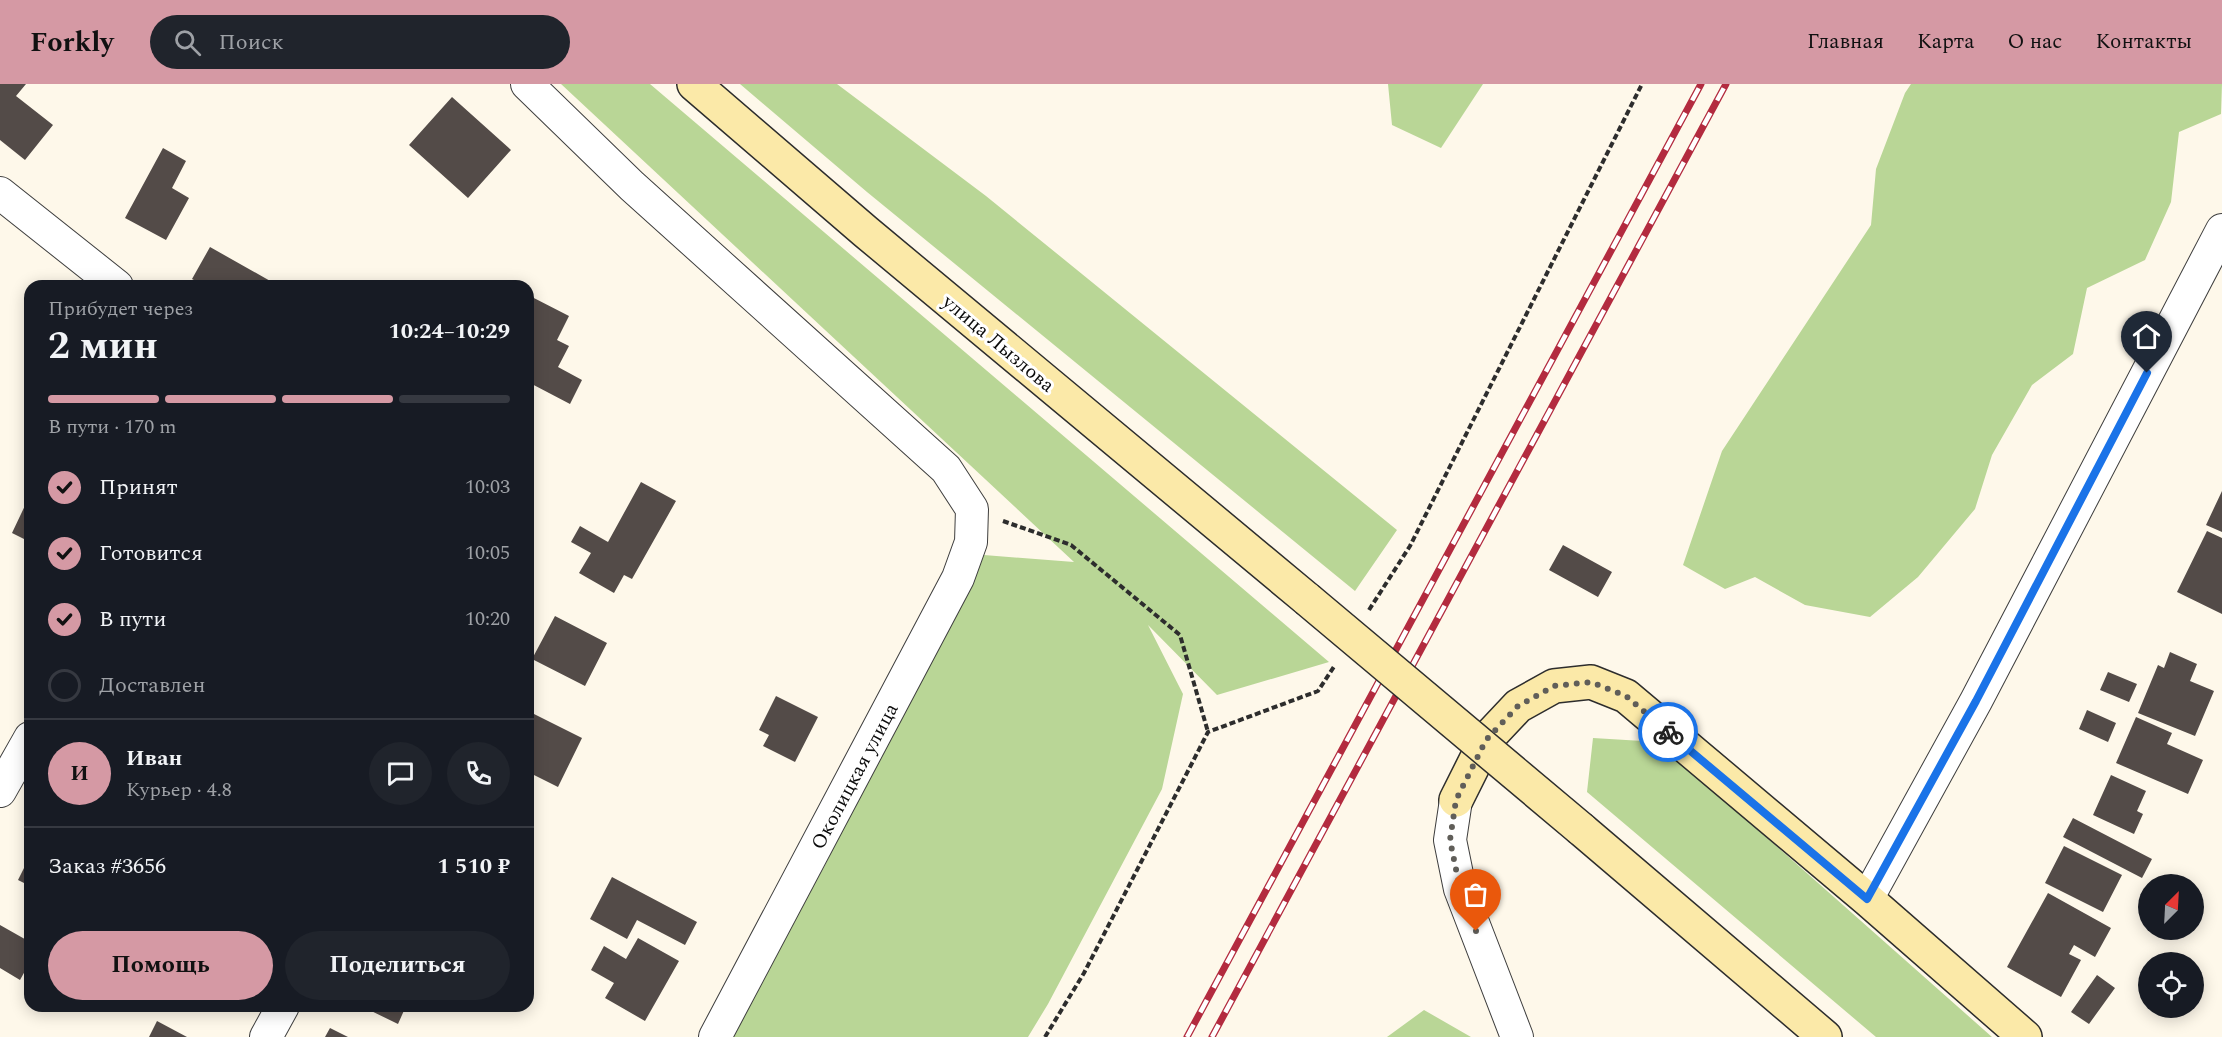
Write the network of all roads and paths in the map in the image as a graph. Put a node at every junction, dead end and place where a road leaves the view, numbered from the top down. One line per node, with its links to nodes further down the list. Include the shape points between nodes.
1 (527, 84): 7 (street, via 632,186 946,469)
2 (694, 84): 20 (main road, улица Лызлова, bridge)
3 (1642, 84): 8 (path, via 1410,546)
4 (0, 193): 6 (street)
5 (2222, 230): 14 (street, via 1976,701)
6 (109, 280)
7 (972, 509): 10 (path, via 1071,545 1180,635); 17 (street, Околицкая улица, via 971,542 958,578)
8 (1367, 614)
9 (1336, 662): 10 (path, via 1318,691)
10 (1208, 732): 18 (path, via 1084,973)
11 (24, 749): 12 (street)
12 (0, 791)
13 (1456, 800): 14 (main road, via 1486,740 1518,706 1554,686 1591,682 1626,696); 19 (street, via 1450,840 1460,889)
14 (1867, 899): 21 (main road)
15 (280, 1012): 16 (street)
16 (266, 1037)
17 (715, 1037)
18 (1045, 1037)
19 (1517, 1037)
20 (1826, 1037)
21 (2025, 1037)

